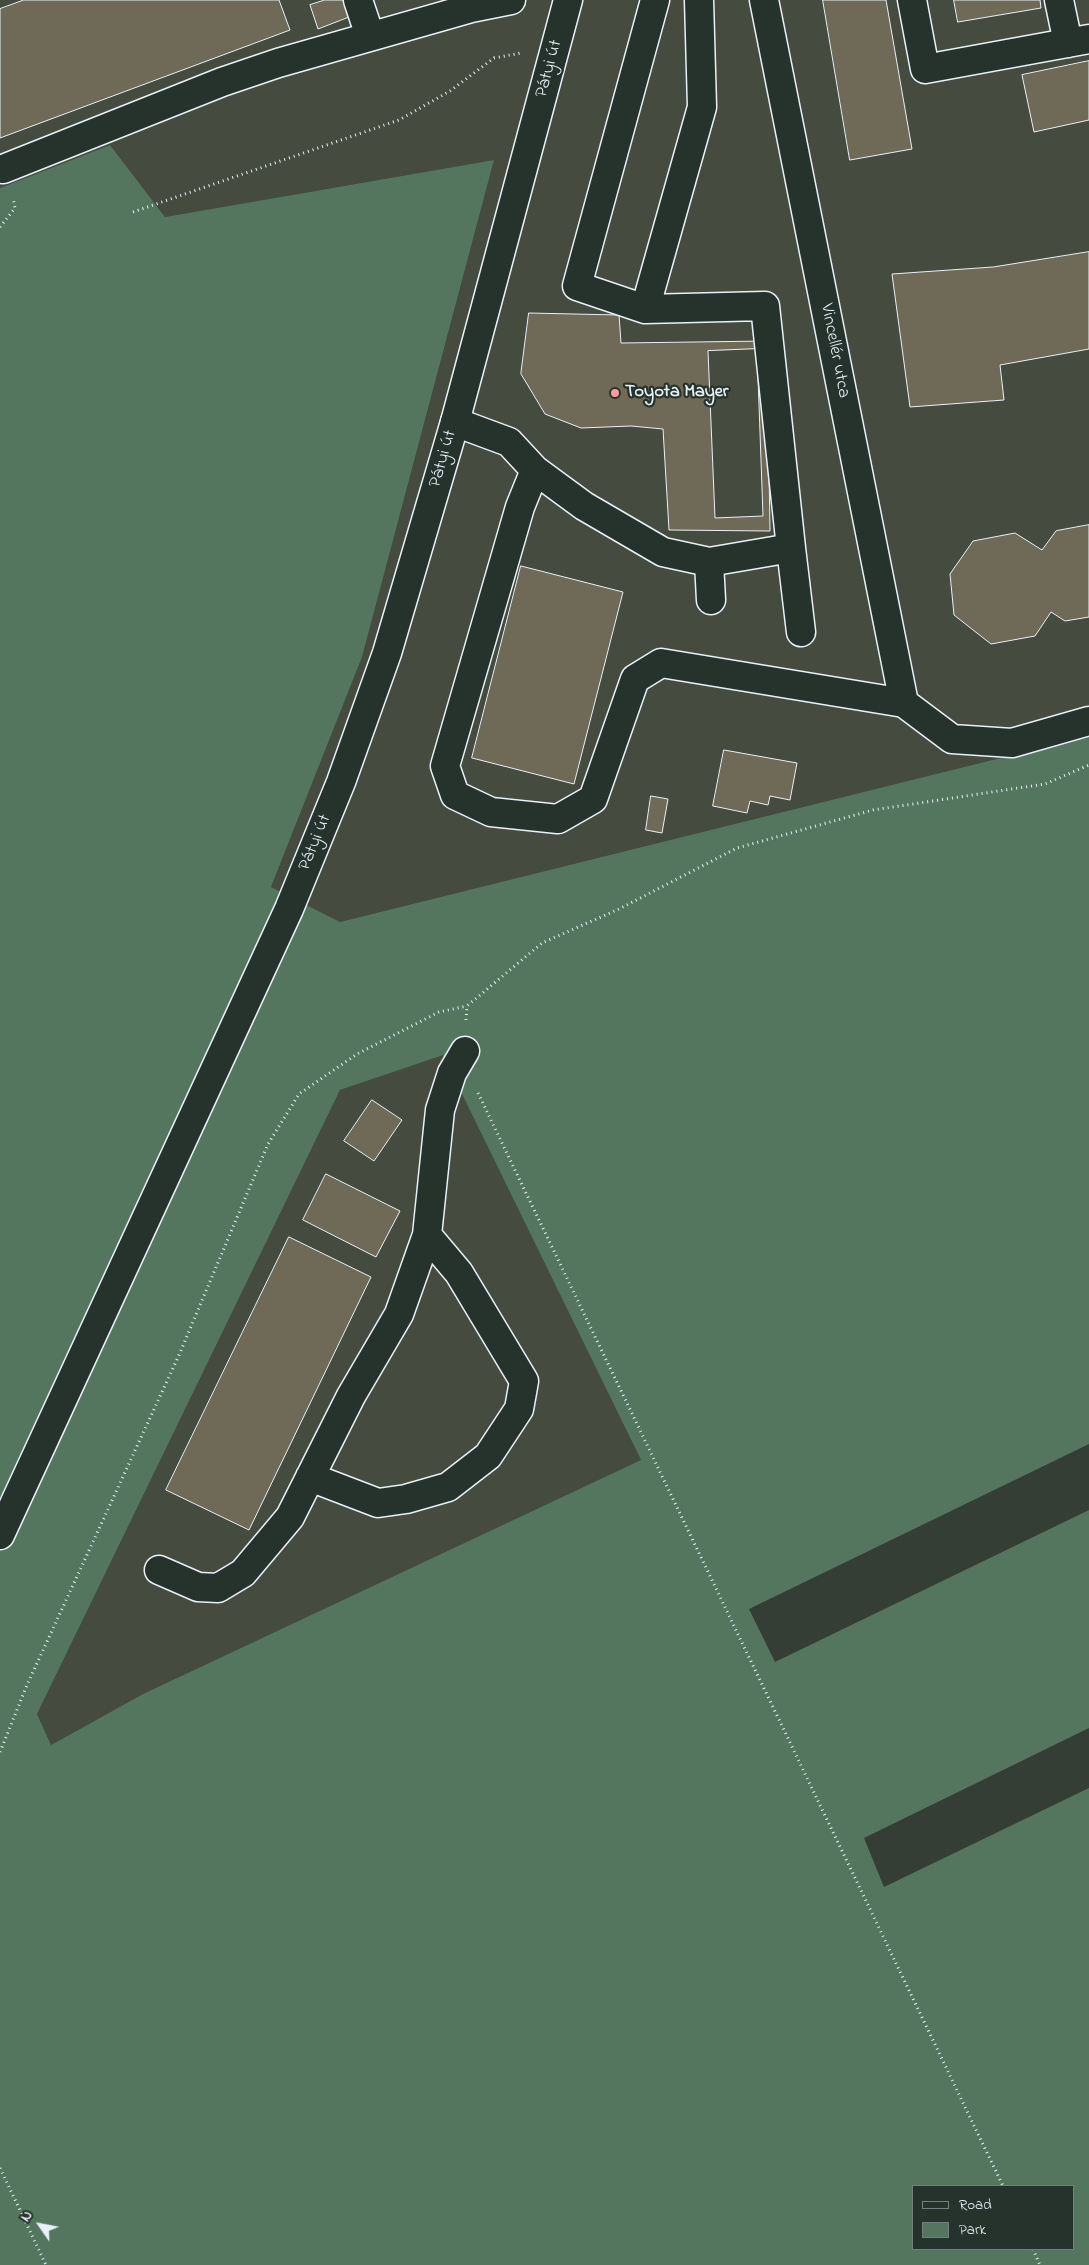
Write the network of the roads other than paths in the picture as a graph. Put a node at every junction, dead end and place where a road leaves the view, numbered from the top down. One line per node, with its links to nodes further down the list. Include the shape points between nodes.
1 (358, 0): 10 (main road)
2 (511, 0): 9 (main road)
3 (568, 0): 14 (main road, Pátyi út)
4 (655, 0): 13 (main road, via 577,286)
5 (699, 0): 13 (main road, via 702,107)
6 (764, 0): 20 (main road, Vincellér utca)
7 (912, 0): 11 (main road, via 925,69)
8 (1059, 0): 11 (main road)
9 (471, 4): 10 (main road)
10 (370, 36): 12 (main road, via 222,82)
11 (1078, 41)
12 (3, 169)
13 (645, 309): 16 (main road, via 765,306)
14 (455, 422): 15 (main road, via 509,442); 25 (main road, Pátyi út, via 387,653 341,782 289,909)
15 (535, 470): 17 (main road, via 584,506 663,552); 20 (main road, via 520,507 445,766 455,795 491,812 558,819 593,799 635,679 661,663)
16 (791, 548): 17 (main road); 19 (main road)
17 (710, 562): 18 (main road)
18 (711, 600)
19 (801, 632)
20 (904, 703): 21 (main road, via 952,739 1012,743)
21 (1089, 721)
22 (465, 1051): 23 (main road, via 452,1074 440,1110)
23 (427, 1235): 24 (main road, via 399,1314 351,1396); 24 (main road, via 459,1273 524,1381 519,1409 488,1456 448,1487 378,1503)
24 (310, 1477): 26 (main road, via 290,1517 243,1572 218,1588 198,1586)
25 (0, 1535)
26 (159, 1570)

